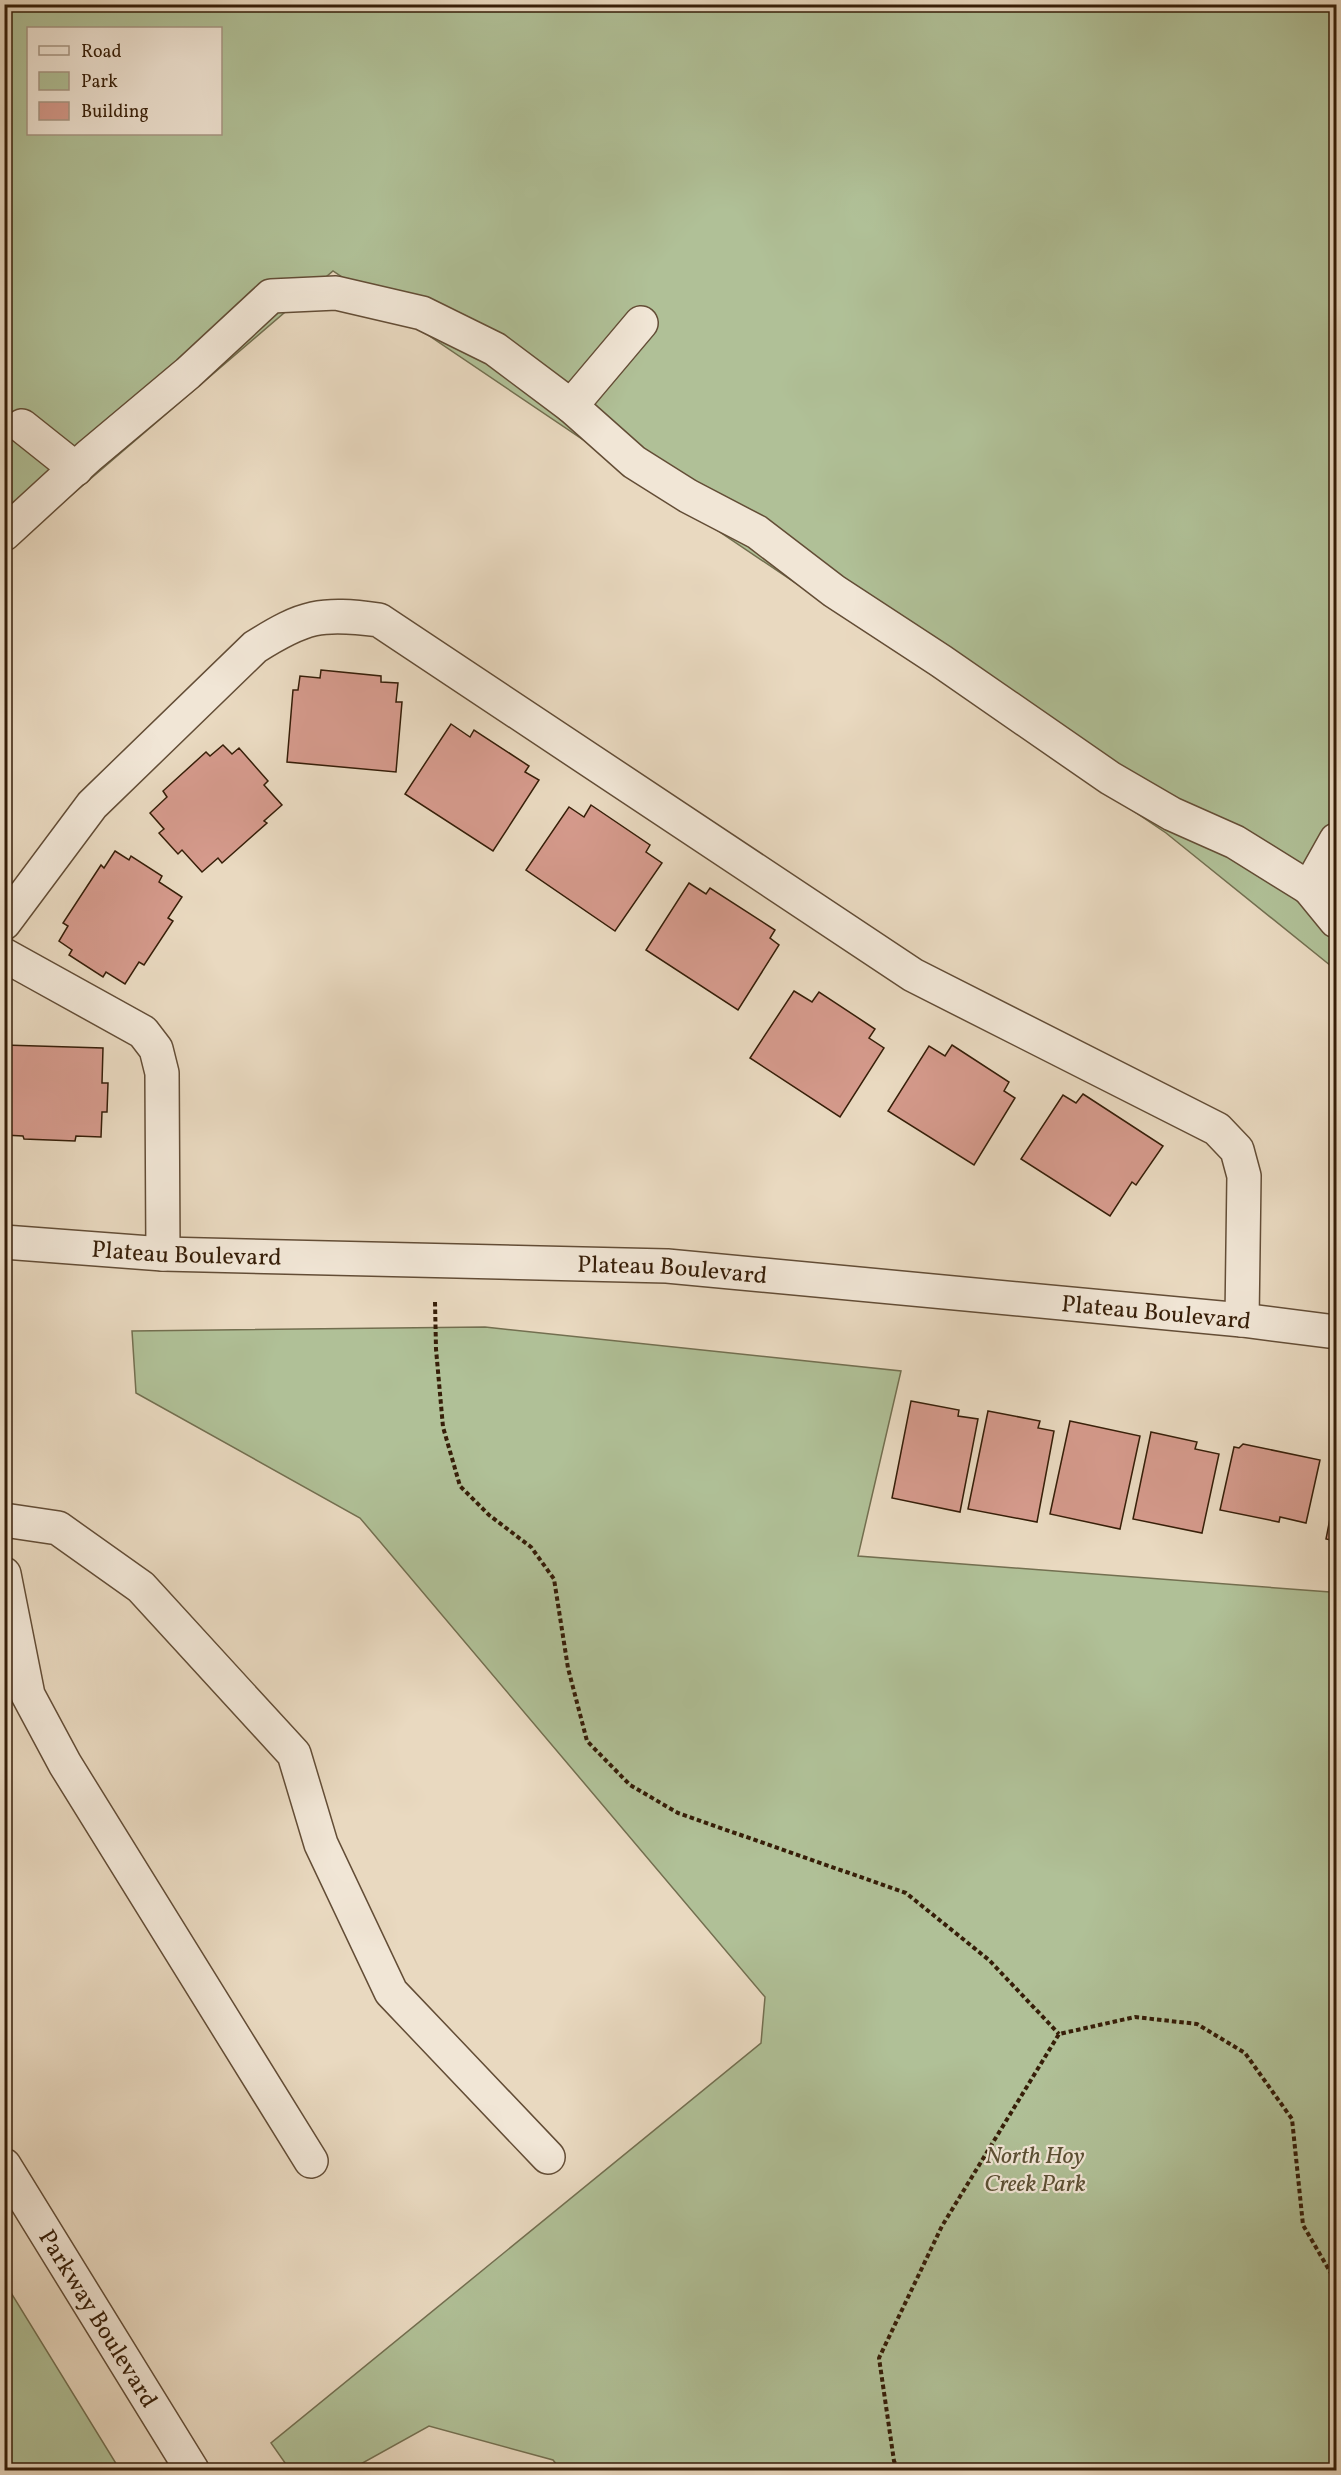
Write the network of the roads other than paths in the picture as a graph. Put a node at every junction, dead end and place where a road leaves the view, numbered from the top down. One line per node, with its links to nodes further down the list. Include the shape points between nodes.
1 (641, 322): 2 (street)
2 (571, 406): 4 (street, via 495,349 422,313 336,292 271,296); 7 (street, via 634,462 757,532 834,591 1110,778 1172,814 1235,842)
3 (22, 426): 4 (street)
4 (75, 469): 5 (street)
5 (4, 534)
6 (1336, 840): 7 (street)
7 (1309, 888): 8 (street)
8 (1336, 921)
9 (4, 923): 13 (street, via 92,805 255,647 283,629 310,619 340,615 379,620 913,975 1217,1129 1237,1150 1244,1176)
10 (4, 955): 12 (street, via 143,1032 156,1048 162,1073)
11 (4, 1242): 12 (street, Plateau Boulevard)
12 (164, 1254): 13 (street, Plateau Boulevard, via 668,1266)
13 (1242, 1320): 14 (street, Plateau Boulevard)
14 (1336, 1332)
15 (4, 1520): 17 (street, via 58,1528 141,1587 294,1754 321,1844 391,1992)
16 (4, 1574): 18 (street, via 28,1695 65,1764)
17 (548, 2157)
18 (311, 2161)
19 (4, 2165): 20 (street, Parkway Boulevard)
20 (192, 2470)

